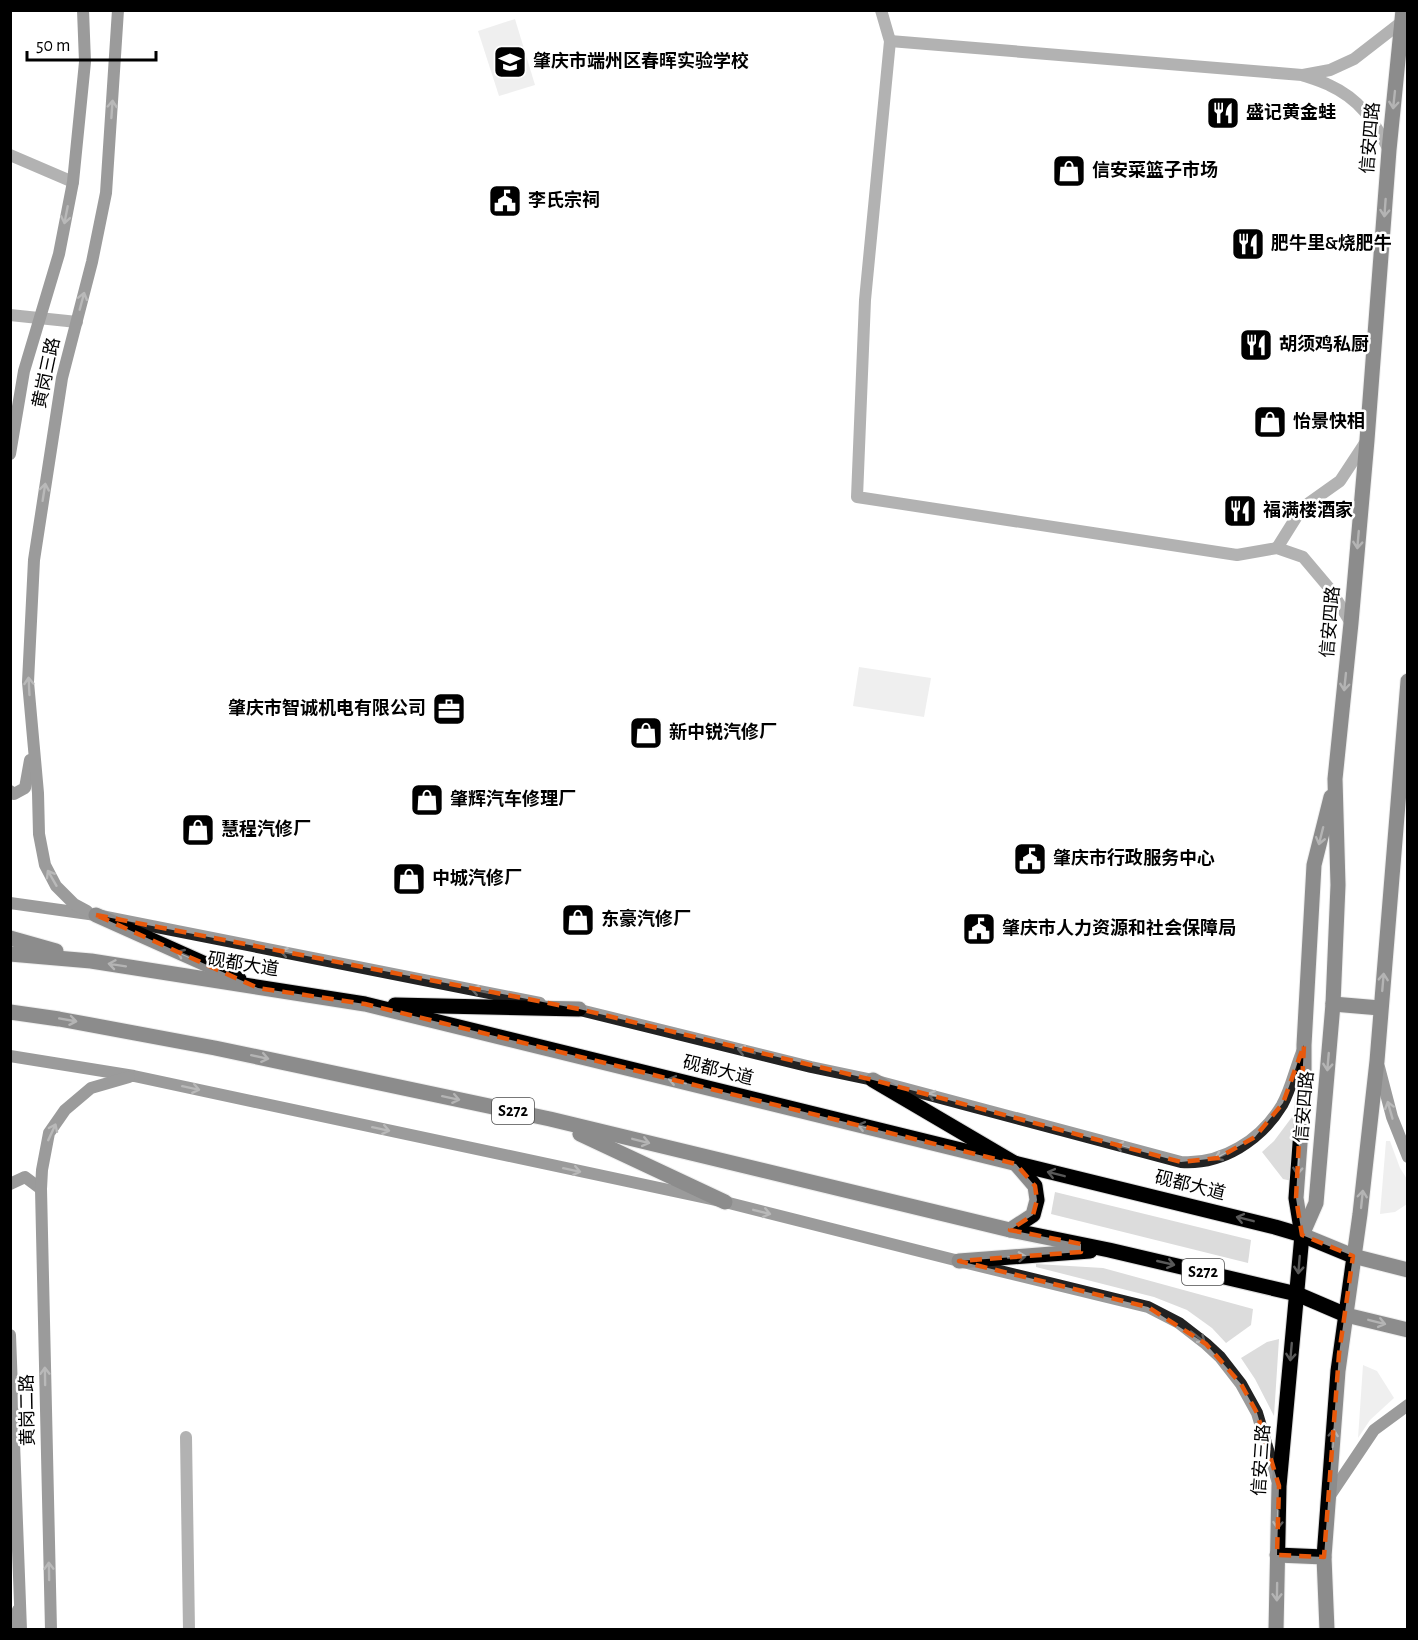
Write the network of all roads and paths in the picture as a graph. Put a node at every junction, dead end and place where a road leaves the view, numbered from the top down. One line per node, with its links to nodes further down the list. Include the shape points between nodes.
1 (83, 10): 9 (street, 黄岗三路, via 85,62)
2 (118, 10): 12 (street, 黄岗三路, one-way to 2, via 106,193)
3 (881, 10): 5 (street)
4 (1403, 16): 6 (street, via 1354,59 1330,70); 7 (main road, 信安四路, one-way to 7)
5 (890, 41): 6 (street); 15 (street, via 865,300 856,497 1237,555)
6 (1302, 75): 7 (street, via 1329,85 1366,111)
7 (1389, 150): 13 (main road, 信安四路, one-way to 13)
8 (10, 155): 9 (street)
9 (73, 182): 11 (street, 黄岗三路, one-way to 11, via 59,254)
10 (10, 315): 11 (street)
11 (40, 317): 12 (street); 14 (street, 黄岗三路, via 24,371)
12 (77, 322): 18 (street, 黄岗三路, one-way to 12, via 28,682 34,560 62,378)
13 (1367, 440): 15 (street, via 1340,481 1302,508); 16 (main road, 信安四路, one-way to 16)
14 (10, 454)
15 (1277, 548): 16 (street, via 1303,557 1330,589)
16 (1351, 624): 20 (main road, 信安四路, one-way to 20)
17 (1407, 681): 19 (main road)
18 (33, 744): 21 (street, via 25,788 14,794); 23 (street, one-way to 18, via 74,904 56,886 45,865)
19 (1404, 775): 30 (main road, one-way to 19)
20 (1335, 780): 29 (main road, 信安四路, via 1338,885); 33 (main road, one-way to 33, via 1314,865)
21 (10, 791)
22 (10, 903): 23 (street)
23 (96, 915): 27 (main road, one-way to 23); 31 (street, one-way to 23)
24 (10, 938): 26 (main road)
25 (10, 954): 26 (main road, 砚都大道)
26 (90, 961): 27 (main road, 砚都大道, one-way to 26)
27 (258, 987): 28 (main road, 砚都大道)
28 (365, 1004): 31 (main road); 40 (main road, 砚都大道, one-way to 28)
29 (1333, 1004): 30 (main road); 45 (main road, 信安四路, one-way to 45, via 1316,1203)
30 (1380, 1008): 35 (main road)
31 (579, 1009): 37 (street, one-way to 31)
32 (10, 1012): 38 (main road, S272, one-way to 38, via 215,1048)
33 (1304, 1045): 37 (street, one-way to 37, via 1283,1103 1269,1123 1256,1137 1237,1148 1218,1158 1195,1163); 45 (main road, one-way to 45, via 1296,1198)
34 (10, 1056): 36 (street)
35 (1377, 1061): 39 (street, one-way to 35); 47 (main road, one-way to 35)
36 (134, 1076): 42 (street, 黄岗二路, one-way to 36, via 49,1133 65,1110 91,1088); 43 (street, one-way to 43)
37 (873, 1080): 40 (main road)
38 (550, 1119): 43 (main road); 44 (main road, S272, one-way to 44)
39 (1407, 1157)
40 (1016, 1164): 44 (main road, via 1035,1186 1037,1200 1033,1215); 45 (main road, 砚都大道, one-way to 40)
41 (10, 1184): 42 (street, via 25,1177)
42 (41, 1189): 63 (street, 黄岗二路, one-way to 42)
43 (725, 1202): 48 (street, one-way to 48)
44 (1010, 1230): 46 (main road, S272)
45 (1302, 1236): 47 (main road, 砚都大道); 50 (main road, 信安三路, one-way to 50)
46 (1109, 1250): 48 (main road, one-way to 46); 50 (main road, S272, one-way to 50)
47 (1353, 1257): 49 (main road, 砚都大道); 51 (main road)
48 (959, 1262): 56 (street, one-way to 56, via 1148,1307 1179,1323 1220,1357 1241,1384 1257,1413)
49 (1407, 1270)
50 (1297, 1294): 51 (main road, S272); 56 (main road, 信安三路, one-way to 56)
51 (1346, 1315): 52 (main road, S272, one-way to 52); 57 (main road, one-way to 51, via 1339,1354)
52 (1407, 1330)
53 (10, 1335): 60 (street, 黄岗二路)
54 (1407, 1405): 57 (street, via 1374,1430)
55 (186, 1437): 64 (street)
56 (1279, 1486): 58 (main road, 信安三路, one-way to 58)
57 (1329, 1497): 59 (main road)
58 (1277, 1555): 59 (main road); 65 (main road, 信安三路, one-way to 65)
59 (1324, 1557): 66 (main road)
60 (20, 1603): 61 (street); 62 (street, 黄岗二路)
61 (11, 1629)
62 (21, 1629)
63 (51, 1629)
64 (189, 1629)
65 (1276, 1629)
66 (1327, 1629)

